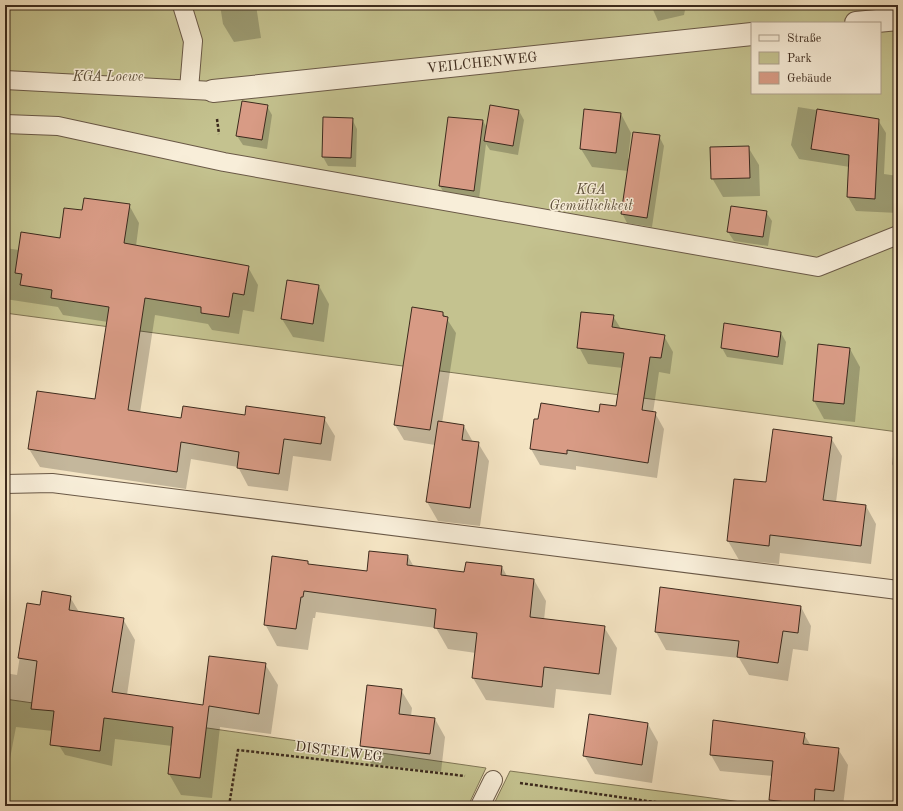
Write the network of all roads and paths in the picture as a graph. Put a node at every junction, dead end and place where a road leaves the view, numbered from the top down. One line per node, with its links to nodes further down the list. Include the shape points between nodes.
1 (182, 5): 6 (lane, via 193,41)
2 (898, 19): 3 (street)
3 (866, 22)
4 (751, 34): 7 (street, VEILCHENWEG)
5 (5, 80): 6 (lane)
6 (189, 89): 7 (lane)
7 (213, 91): 9 (path)
8 (5, 124): 9 (lane, via 58,126)
9 (224, 162): 10 (lane, via 818,267)
10 (898, 235)
11 (5, 484): 12 (lane, via 52,483)
12 (898, 590)
13 (493, 780): 14 (path, DISTELWEG, via 238,750); 15 (lane); 16 (path)
14 (229, 806)
15 (480, 806)
16 (683, 806)

